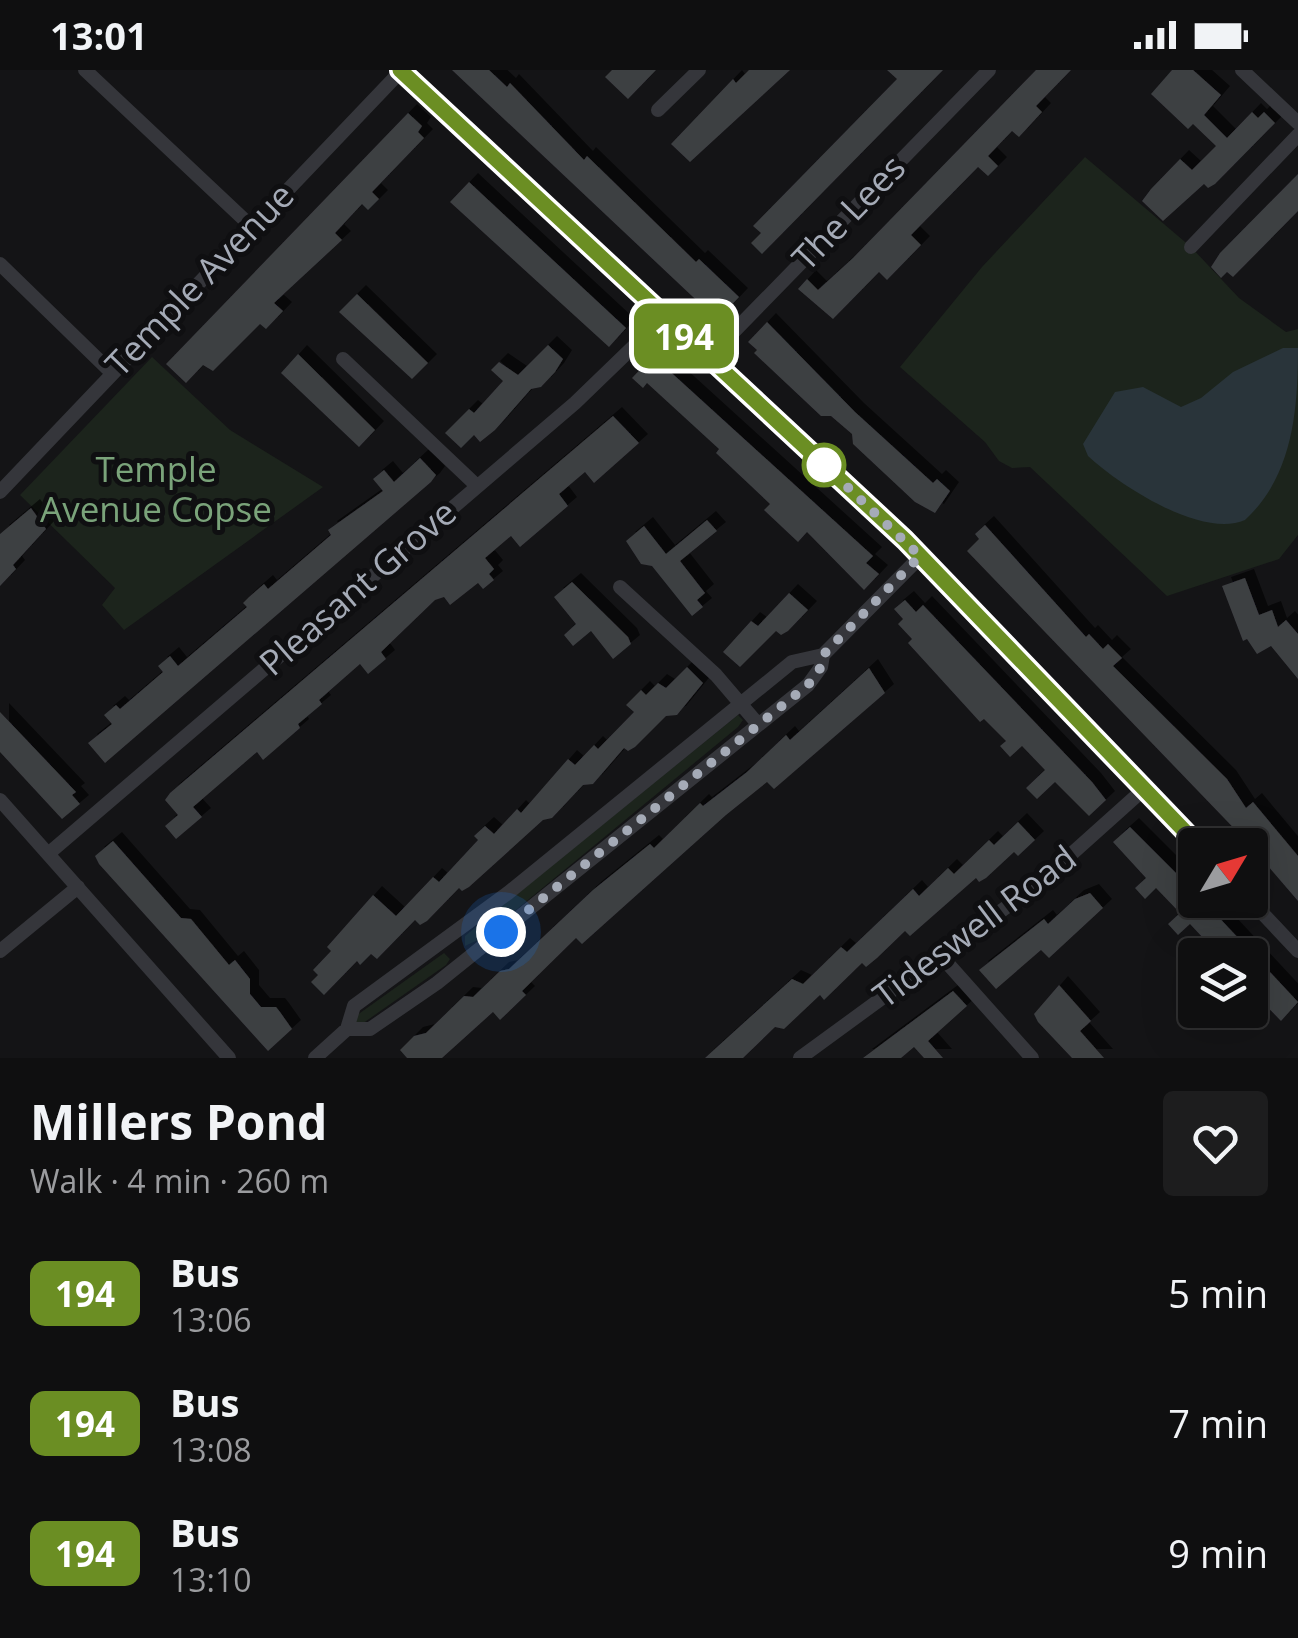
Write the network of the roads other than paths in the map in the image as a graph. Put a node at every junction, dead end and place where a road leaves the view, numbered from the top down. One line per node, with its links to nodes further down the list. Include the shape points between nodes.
1 (84, 70): 9 (street)
2 (401, 70): 9 (street, Temple Avenue); 12 (street)
3 (699, 70): 6 (street)
4 (989, 70): 13 (street, The Lees)
5 (1242, 70): 7 (street)
6 (658, 110)
7 (1298, 123)
8 (1298, 135): 10 (street)
9 (251, 226): 15 (street, Temple Avenue)
10 (1190, 247)
11 (0, 264): 15 (street)
12 (663, 318): 13 (street); 16 (street, Pleasant Grove)
13 (709, 357): 18 (street)
14 (343, 358): 16 (street)
15 (111, 372): 17 (street, Temple Avenue)
16 (477, 486): 26 (street, Pleasant Grove)
17 (0, 492)
18 (920, 556): 20 (street); 23 (street)
19 (620, 587): 21 (street)
20 (823, 655): 21 (street, via 792,662); 22 (street, via 808,685)
21 (741, 703): 22 (street); 29 (street)
22 (757, 723): 33 (street)
23 (1144, 789): 25 (street); 32 (street, Tideswell Road, via 1070,858)
24 (0, 800): 26 (street)
25 (1182, 828)
26 (48, 854): 27 (street)
27 (78, 888): 30 (street); 35 (street)
28 (1267, 918): 31 (street)
29 (448, 940): 33 (street); 34 (street, via 354,1006)
30 (0, 951)
31 (1298, 951)
32 (941, 956): 37 (street, Tideswell Road); 38 (street)
33 (464, 961): 34 (street, via 370,1029)
34 (347, 1029): 36 (street)
35 (228, 1058)
36 (314, 1058)
37 (800, 1058)
38 (1032, 1058)

